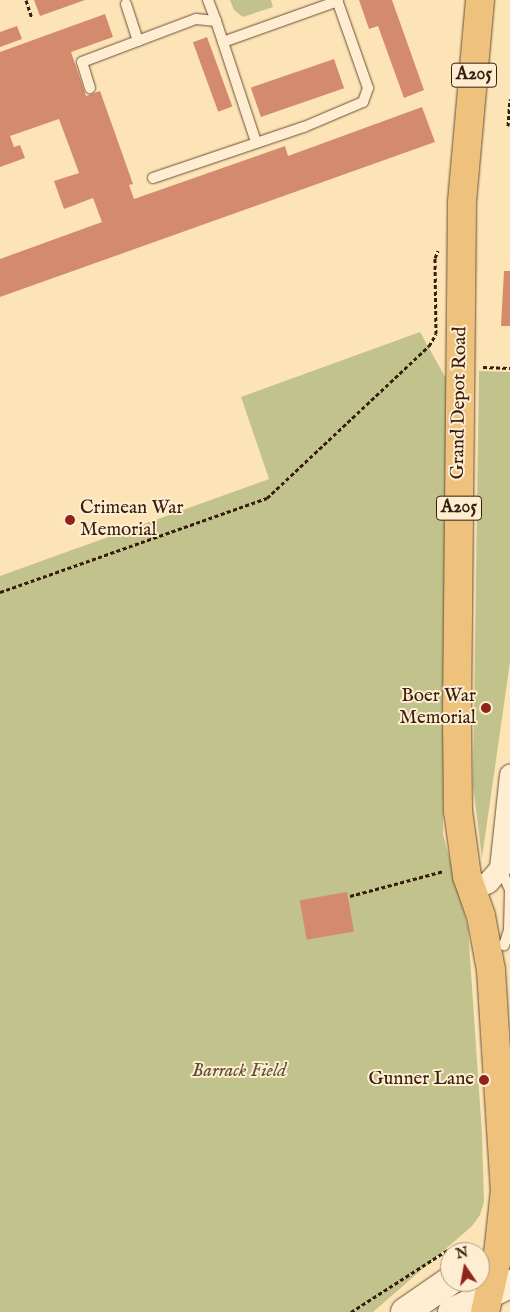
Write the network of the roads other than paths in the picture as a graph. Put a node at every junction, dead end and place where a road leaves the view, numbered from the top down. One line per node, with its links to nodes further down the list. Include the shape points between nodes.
1 (208, 0): 5 (lane)
2 (480, 0): 12 (highway, Grand Depot Road / A205, via 462,235 458,811)
3 (337, 1): 7 (lane); 9 (lane, via 368,94 355,108)
4 (126, 4): 6 (lane)
5 (216, 21): 6 (lane, via 196,19); 7 (lane)
6 (138, 40): 8 (lane, via 82,62)
7 (223, 42): 9 (lane)
8 (90, 88)
9 (256, 142): 10 (lane)
10 (153, 178)
11 (510, 775): 12 (street)
12 (475, 875): 13 (highway, A205, via 504,945); 14 (highway, A205, via 491,970)
13 (510, 986)
14 (505, 1092): 15 (highway, A205, via 505,1190)
15 (496, 1256): 17 (highway, A205)
16 (440, 1288): 18 (street)
17 (494, 1297): 19 (street)
18 (405, 1312)
19 (452, 1312)

